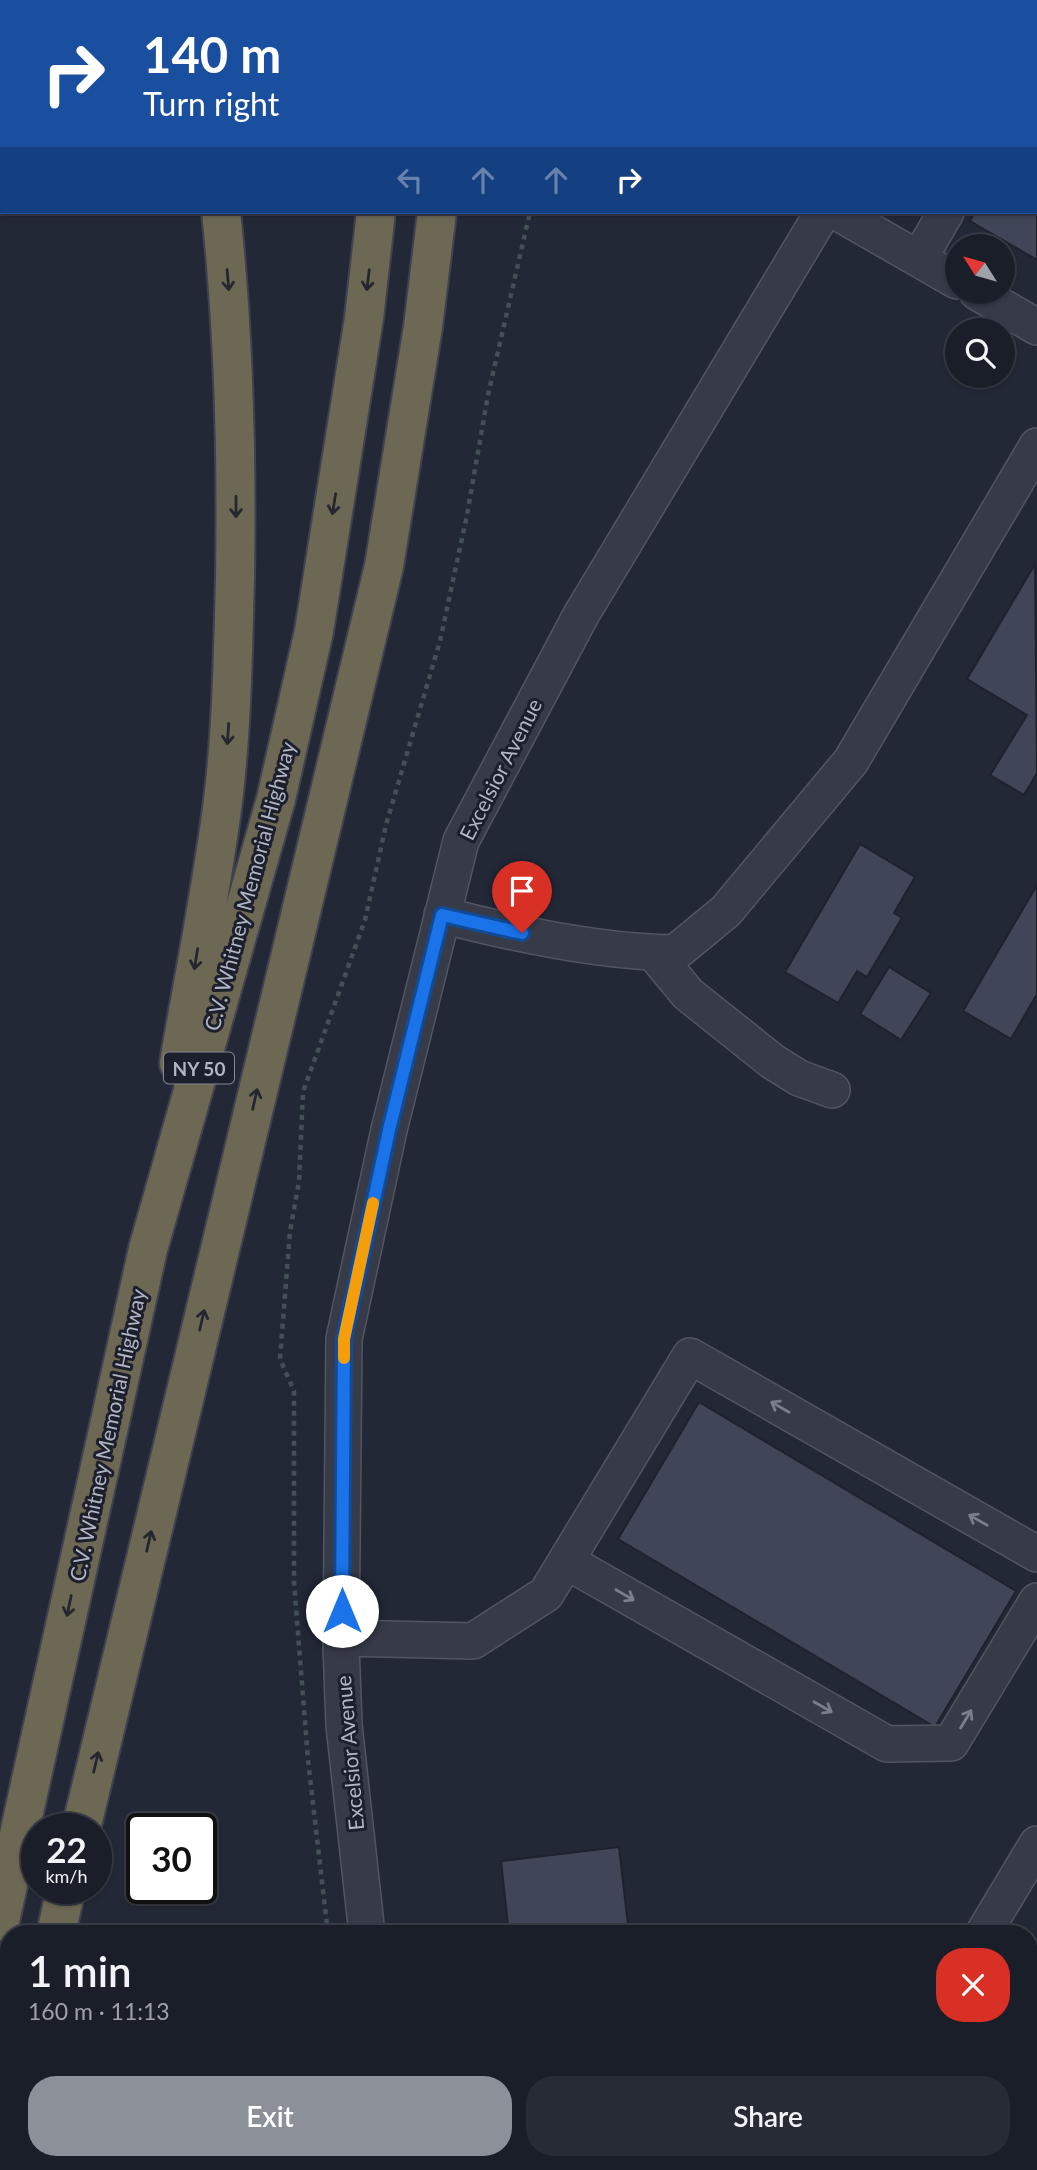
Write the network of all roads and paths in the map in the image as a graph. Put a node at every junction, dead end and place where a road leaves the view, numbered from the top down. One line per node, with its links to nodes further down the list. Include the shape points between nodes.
1 (221, 214): 16 (highway, one-way to 16, via 235,395 233,668 223,800)
2 (376, 214): 16 (highway, C.V. Whitney Memorial Highway / NY 50, one-way to 16, via 364,318 314,631 276,799)
3 (437, 214): 22 (highway, NY 50, one-way to 3, via 384,566)
4 (530, 214): 17 (path, via 488,395 440,641 386,825 365,920 303,1092 299,1182 290,1231 280,1359)
5 (821, 214): 13 (street, Excelsior Avenue, via 580,615 461,841)
6 (824, 214): 8 (street, Excelsior Avenue)
7 (945, 214): 8 (street)
8 (919, 259): 9 (street, Excelsior Avenue)
9 (945, 274)
10 (998, 304): 11 (street)
11 (1037, 327)
12 (1037, 446): 14 (street, via 851,761 726,911 675,953)
13 (442, 915): 14 (street, via 499,929); 21 (street, Excelsior Avenue, via 344,1339)
14 (654, 953): 15 (street, via 688,994 772,1061 799,1078)
15 (832, 1090)
16 (148, 1249): 25 (highway, C.V. Whitney Memorial Highway / NY 50, one-way to 25)
17 (294, 1391)
18 (1037, 1554): 19 (street, one-way to 19, via 690,1356)
19 (566, 1561): 20 (street, one-way to 20, via 887,1744 951,1744); 21 (street, via 546,1594 473,1641)
20 (1037, 1601)
21 (342, 1639): 27 (street, Excelsior Avenue, via 344,1725)
22 (85, 1813)
23 (1037, 1844): 28 (street)
24 (62, 1904): 26 (highway)
25 (0, 1921)
26 (57, 1925)
27 (366, 1925)
28 (988, 1925)

